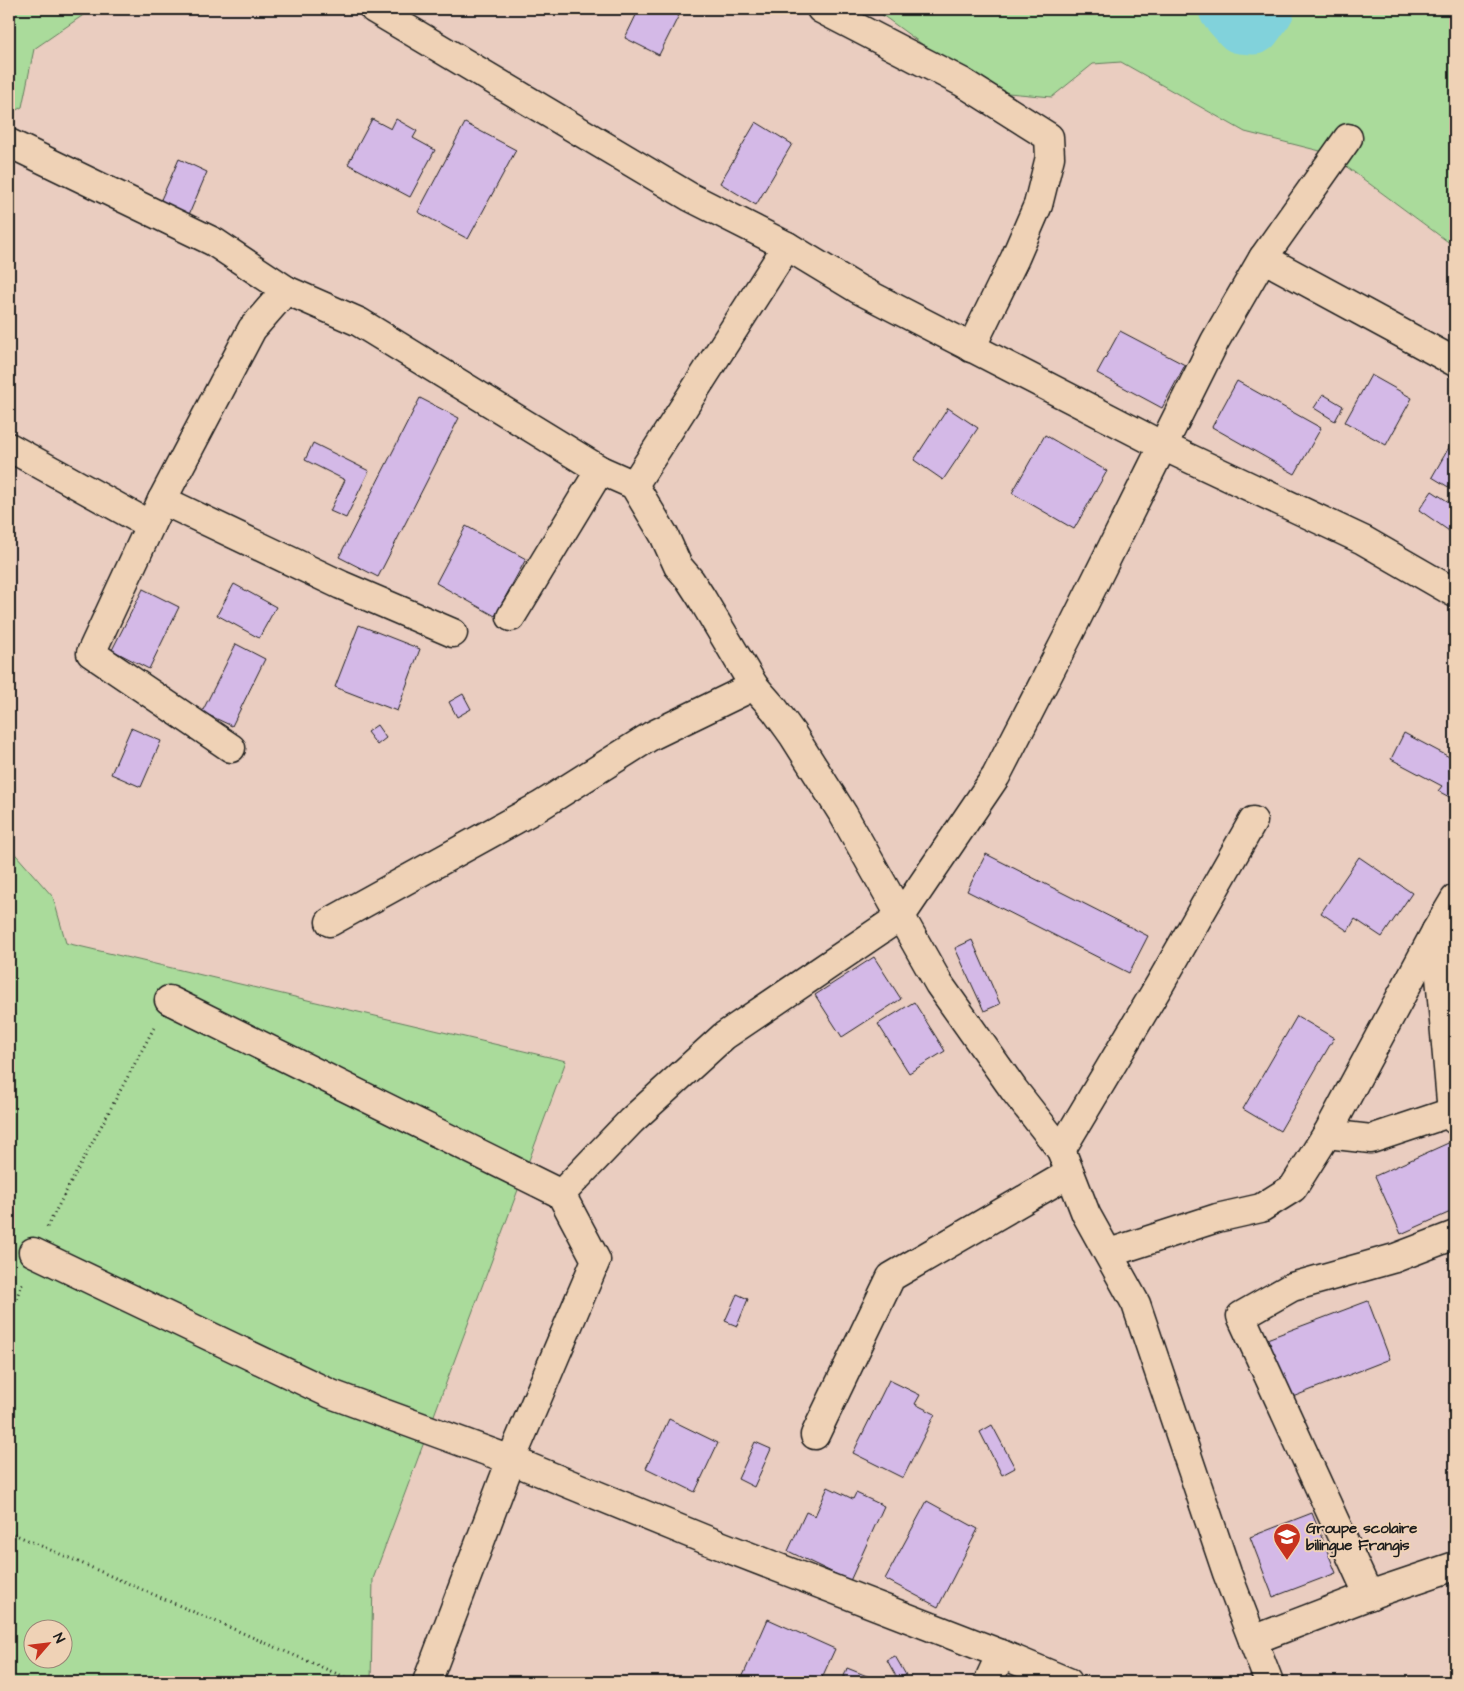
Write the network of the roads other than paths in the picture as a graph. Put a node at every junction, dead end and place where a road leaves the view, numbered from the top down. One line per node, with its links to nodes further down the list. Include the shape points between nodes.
1 (374, 9): 5 (street, via 690,197)
2 (821, 9): 8 (street, via 962,82 1049,136 1050,157 1038,205)
3 (1348, 138): 6 (street)
4 (9, 143): 7 (street, via 214,242)
5 (786, 246): 8 (street, via 858,289); 13 (street)
6 (1263, 258): 9 (street); 10 (street, via 1214,341)
7 (286, 290): 12 (street, via 360,322); 14 (street, via 252,329)
8 (971, 348): 10 (street)
9 (1455, 362)
10 (1163, 446): 16 (street, via 1363,540); 23 (street, via 996,776)
11 (9, 447): 15 (street)
12 (600, 470): 13 (street); 17 (street)
13 (634, 485): 19 (street, via 678,566)
14 (162, 500): 15 (street); 18 (street, via 341,585)
15 (150, 525): 20 (street, via 91,653)
16 (1455, 593)
17 (512, 616)
18 (453, 633)
19 (754, 686): 23 (street, via 794,735); 24 (street, via 651,736 540,806)
20 (231, 748)
21 (1253, 821): 29 (street, via 1155,992)
22 (1455, 899): 25 (street)
23 (901, 916): 29 (street, via 938,984); 30 (street, via 724,1036 631,1121)
24 (330, 922)
25 (1436, 930): 27 (street); 28 (street)
26 (169, 1000): 30 (street)
27 (1454, 1115): 28 (street, via 1371,1139)
28 (1327, 1134): 33 (street, via 1293,1188 1261,1208 1217,1218)
29 (1065, 1162): 33 (street, via 1086,1214); 34 (street, via 890,1277)
30 (561, 1194): 35 (street, via 596,1260)
31 (1455, 1235): 37 (street, via 1395,1258 1292,1287 1241,1316)
32 (33, 1252): 35 (street, via 331,1394)
33 (1109, 1253): 38 (street, via 1136,1304)
34 (815, 1435)
35 (510, 1460): 39 (street); 40 (street)
36 (1455, 1566): 37 (street)
37 (1369, 1596): 38 (street)
38 (1253, 1640): 43 (street)
39 (1001, 1654): 41 (street); 42 (street)
40 (426, 1682)
41 (988, 1682)
42 (1068, 1682)
43 (1269, 1682)

